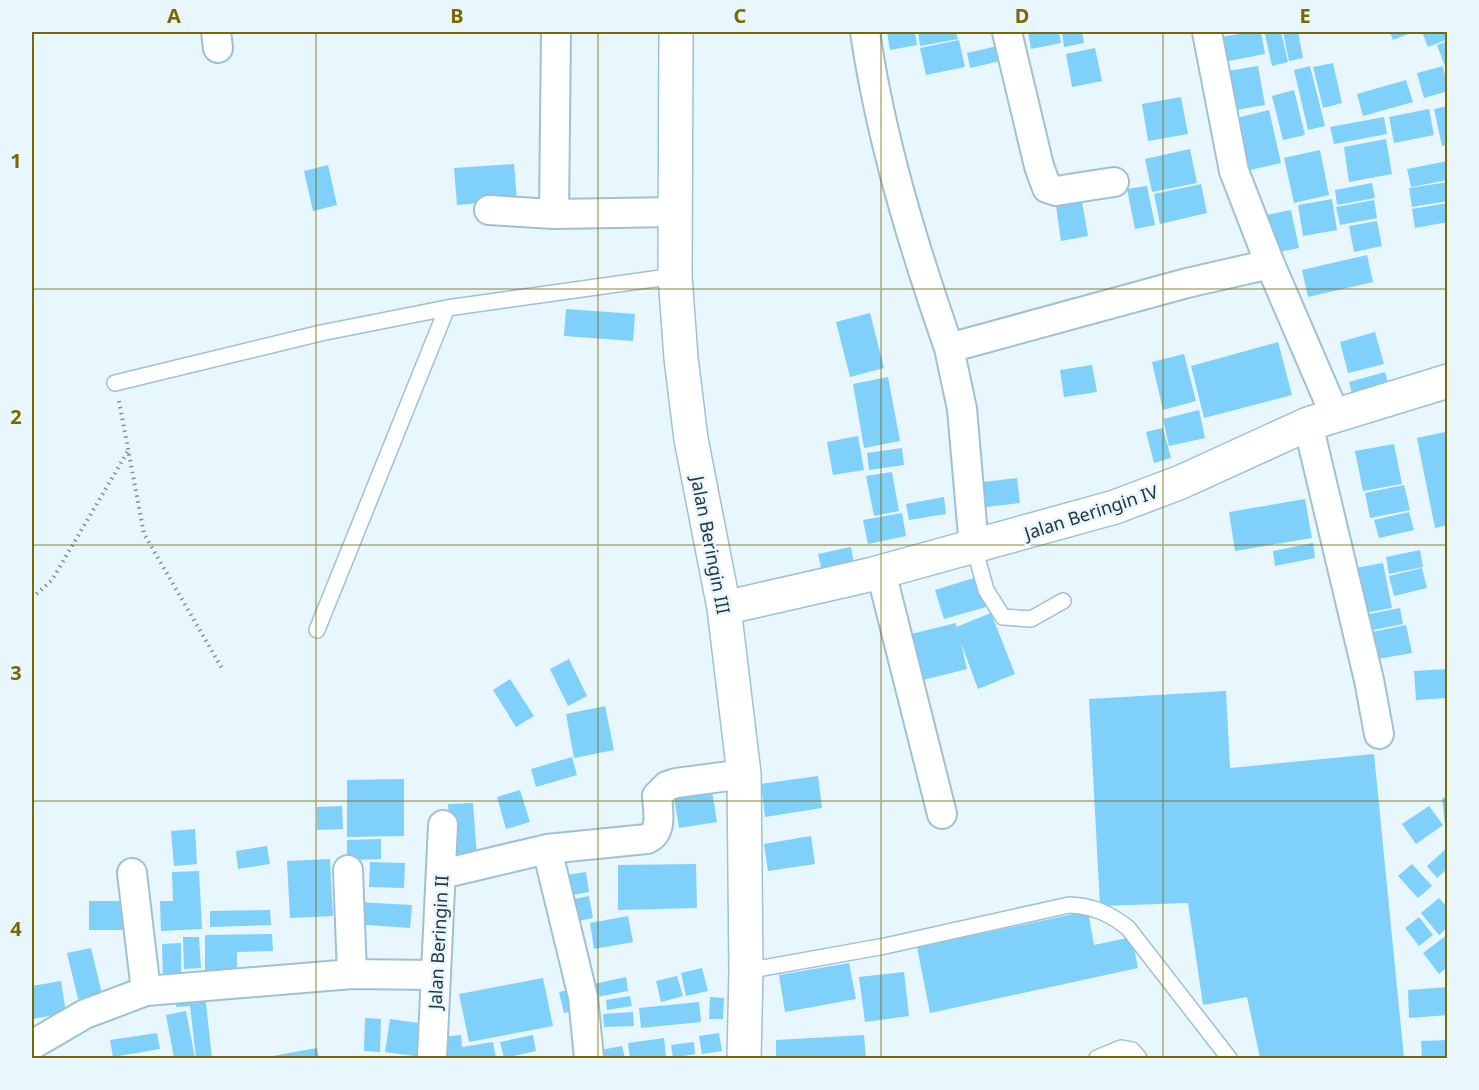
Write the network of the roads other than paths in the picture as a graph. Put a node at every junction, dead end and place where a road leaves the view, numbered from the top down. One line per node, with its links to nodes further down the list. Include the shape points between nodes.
1 (556, 32): 9 (street)
2 (676, 32): 8 (street, Jalan Beringin III)
3 (865, 32): 13 (street, via 895,177)
4 (1006, 32): 6 (street, via 1047,188 1056,191)
5 (1207, 32): 10 (street, via 1234,171)
6 (1114, 182)
7 (489, 210): 9 (street)
8 (674, 212): 9 (street); 11 (street, Jalan Beringin III)
9 (554, 214)
10 (1270, 264): 13 (street); 16 (street)
11 (675, 276): 12 (lane); 20 (street, Jalan Beringin III, via 691,439)
12 (447, 308): 15 (lane, via 321,333); 21 (lane)
13 (949, 348): 17 (street, via 962,409)
14 (1448, 381): 16 (street, Jalan Beringin IV)
15 (115, 383)
16 (1321, 419): 17 (street, Jalan Beringin IV, via 1115,507); 22 (street)
17 (974, 548): 18 (street, Jalan Beringin IV); 19 (lane, via 986,590 1003,617 1031,620)
18 (881, 572): 20 (street, Jalan Beringin IV); 24 (street)
19 (1063, 601)
20 (724, 608): 23 (street, Jalan Beringin III)
21 (317, 630)
22 (1379, 734)
23 (744, 774): 26 (street, via 667,786 657,796 658,829 646,839); 30 (street, Jalan Beringin III)
24 (942, 814)
25 (443, 825): 29 (street, Jalan Beringin II)
26 (547, 849): 29 (street); 36 (street, via 583,998)
27 (348, 870): 31 (street)
28 (132, 873): 33 (street)
29 (442, 874): 32 (street, Jalan Beringin II)
30 (746, 971): 37 (street, Jalan Beringin III); 40 (lane, via 1084,905 1111,915 1128,928)
31 (352, 974): 32 (street); 33 (street)
32 (434, 975): 35 (street, Jalan Beringin II)
33 (146, 991): 34 (street, via 85,1014)
34 (32, 1044)
35 (432, 1059)
36 (589, 1059)
37 (744, 1059)
38 (1097, 1059): 39 (lane, via 1121,1048 1132,1050)
39 (1139, 1059)
40 (1229, 1059)

